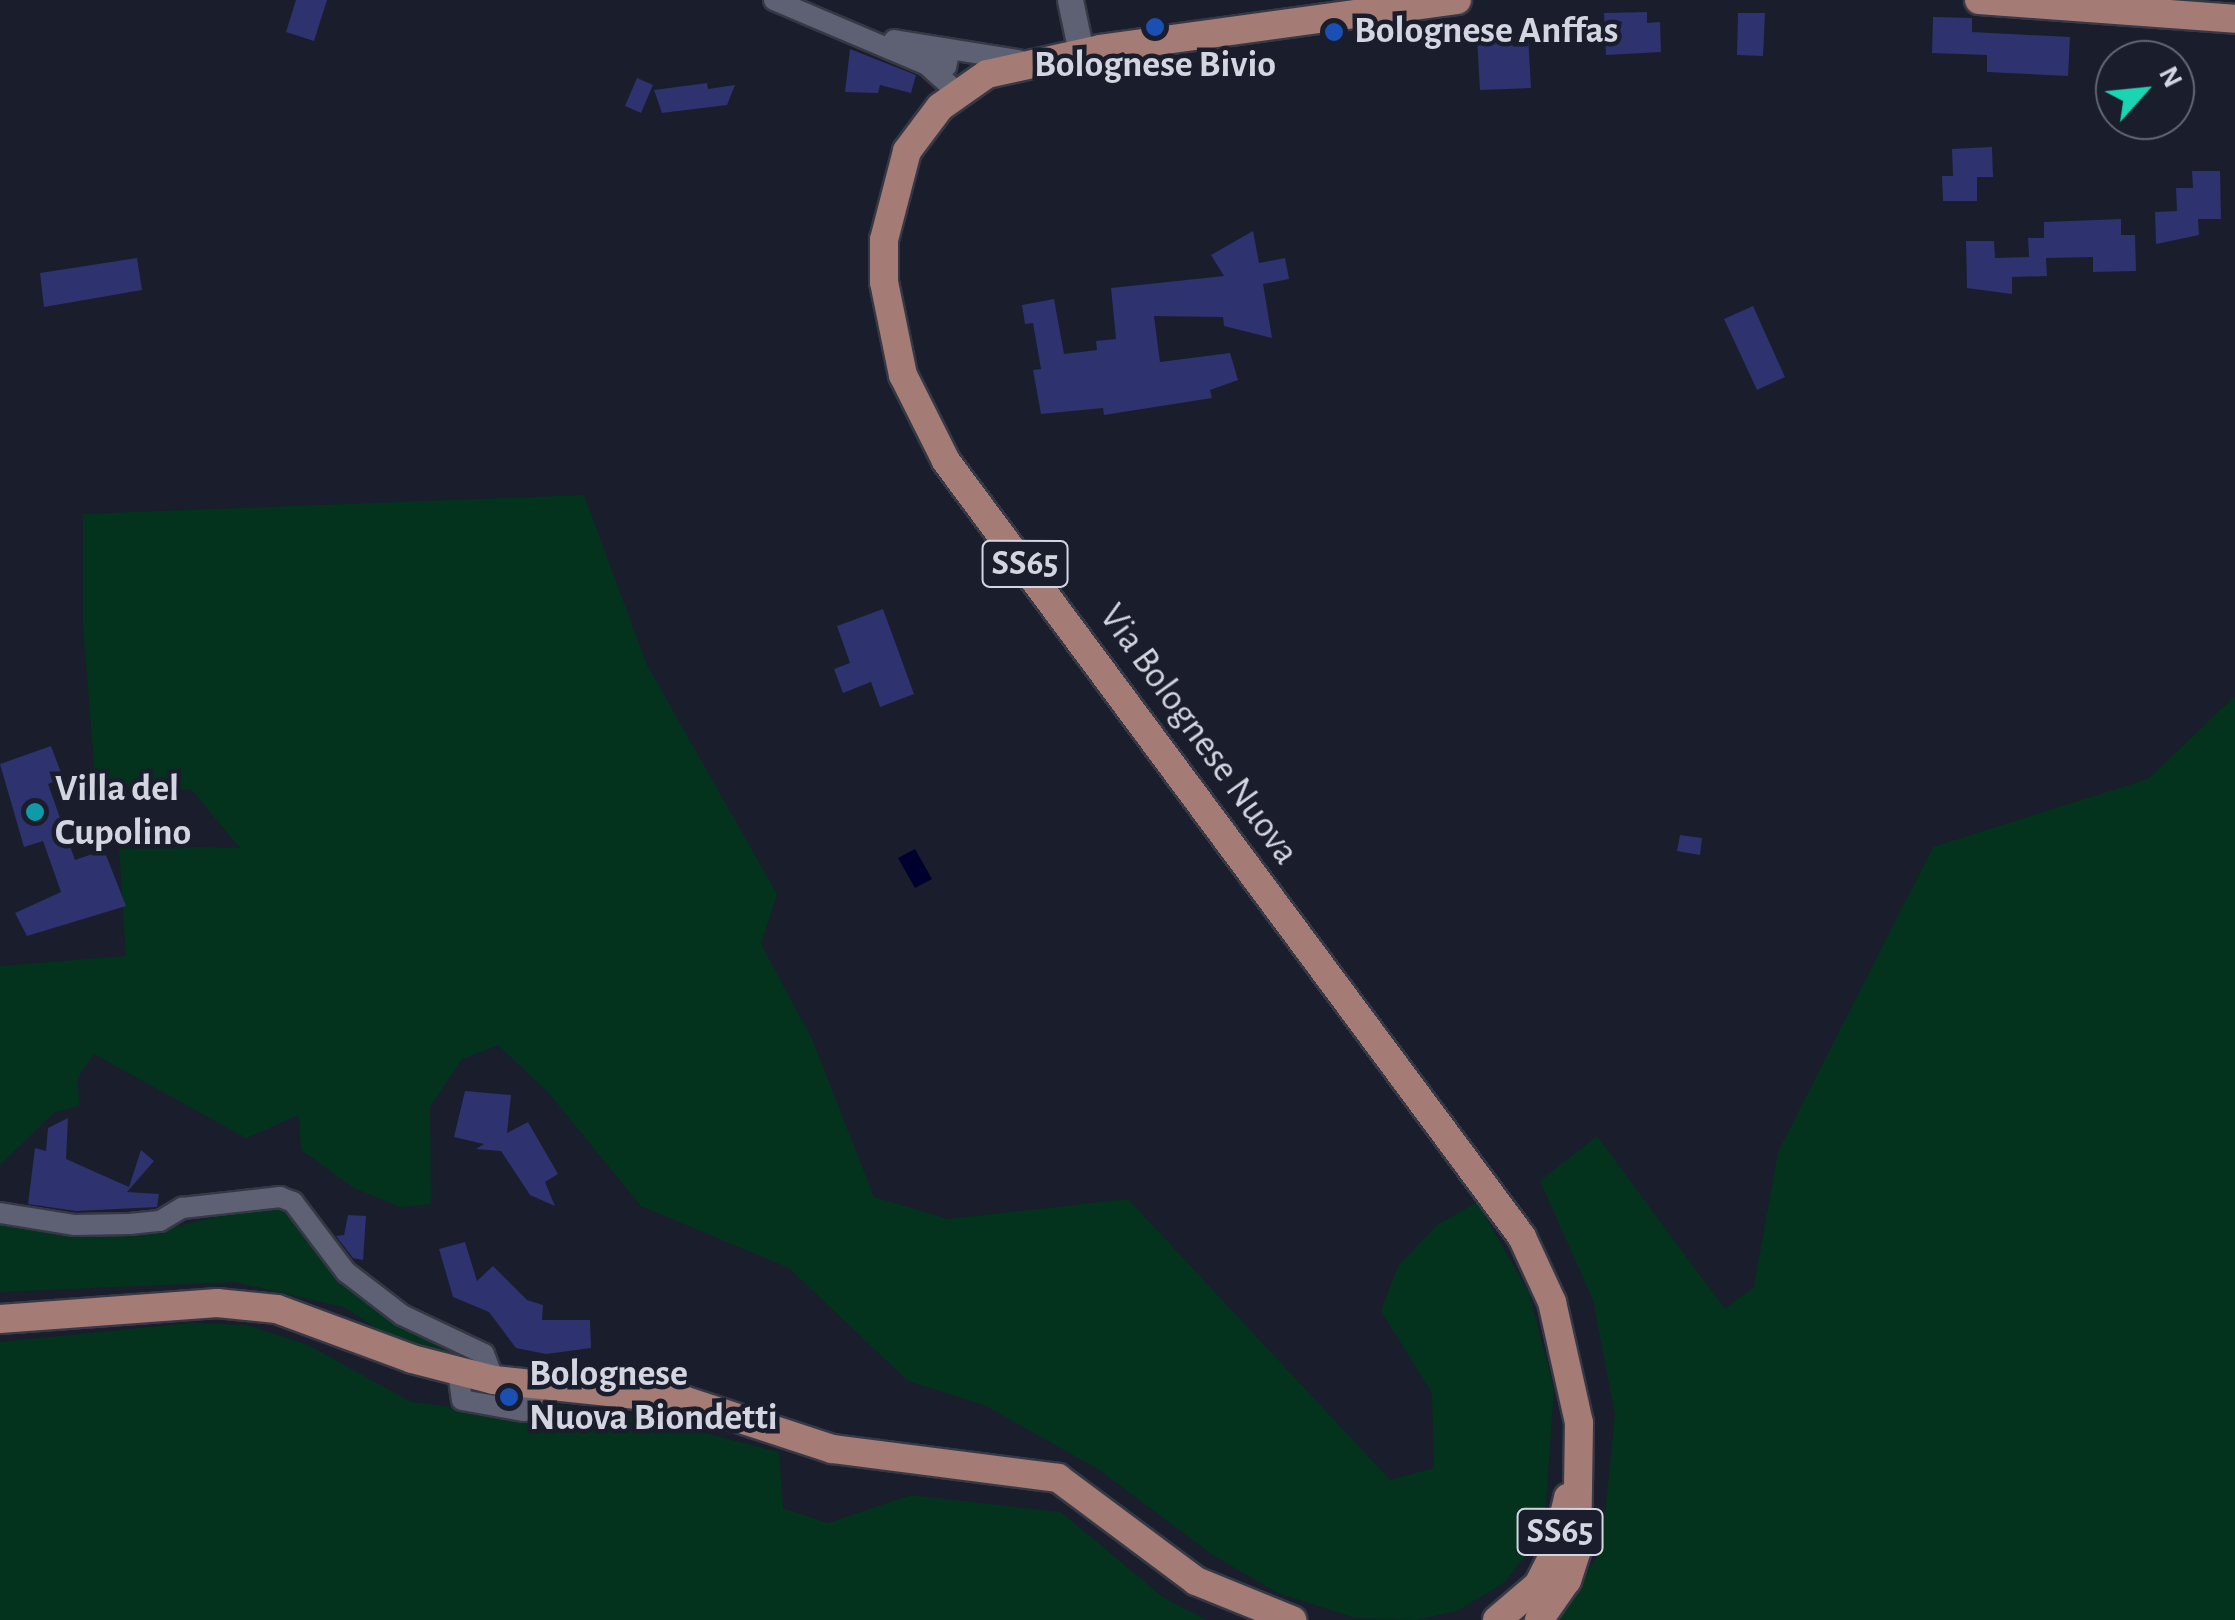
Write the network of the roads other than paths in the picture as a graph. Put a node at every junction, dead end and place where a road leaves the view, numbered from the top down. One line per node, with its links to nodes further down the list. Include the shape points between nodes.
1 (774, 0): 6 (street)
2 (1070, 0): 7 (street)
3 (1457, 0): 7 (main road, SS65)
4 (1979, 0): 5 (main road)
5 (2235, 19)
6 (863, 34): 8 (street); 10 (street)
7 (1082, 52): 9 (main road, SS65)
8 (960, 54): 9 (street); 10 (street)
9 (1028, 61): 10 (main road, Via Bolognese Nuova / SS65)
10 (952, 84): 16 (main road, Via Bolognese Nuova / SS65, via 907,151 884,240 890,327 918,415 1522,1237 1552,1302)
11 (0, 1213): 14 (street, via 75,1225 130,1224 160,1221 182,1208 280,1197 293,1202 346,1272 402,1316 484,1354)
12 (0, 1319): 13 (main road, via 217,1302 277,1309)
13 (458, 1372): 14 (main road); 15 (street, via 462,1400 524,1411)
14 (494, 1380): 15 (main road)
15 (540, 1386): 17 (main road, via 683,1400 832,1450 1058,1478 1196,1581)
16 (1579, 1423): 18 (main road, Via Bolognese Nuova / SS65, via 1556,1552 1538,1585); 19 (main road, Via Bolognese Nuova / SS65, via 1577,1550 1567,1580)
17 (1292, 1620)
18 (1497, 1620)
19 (1539, 1620)

